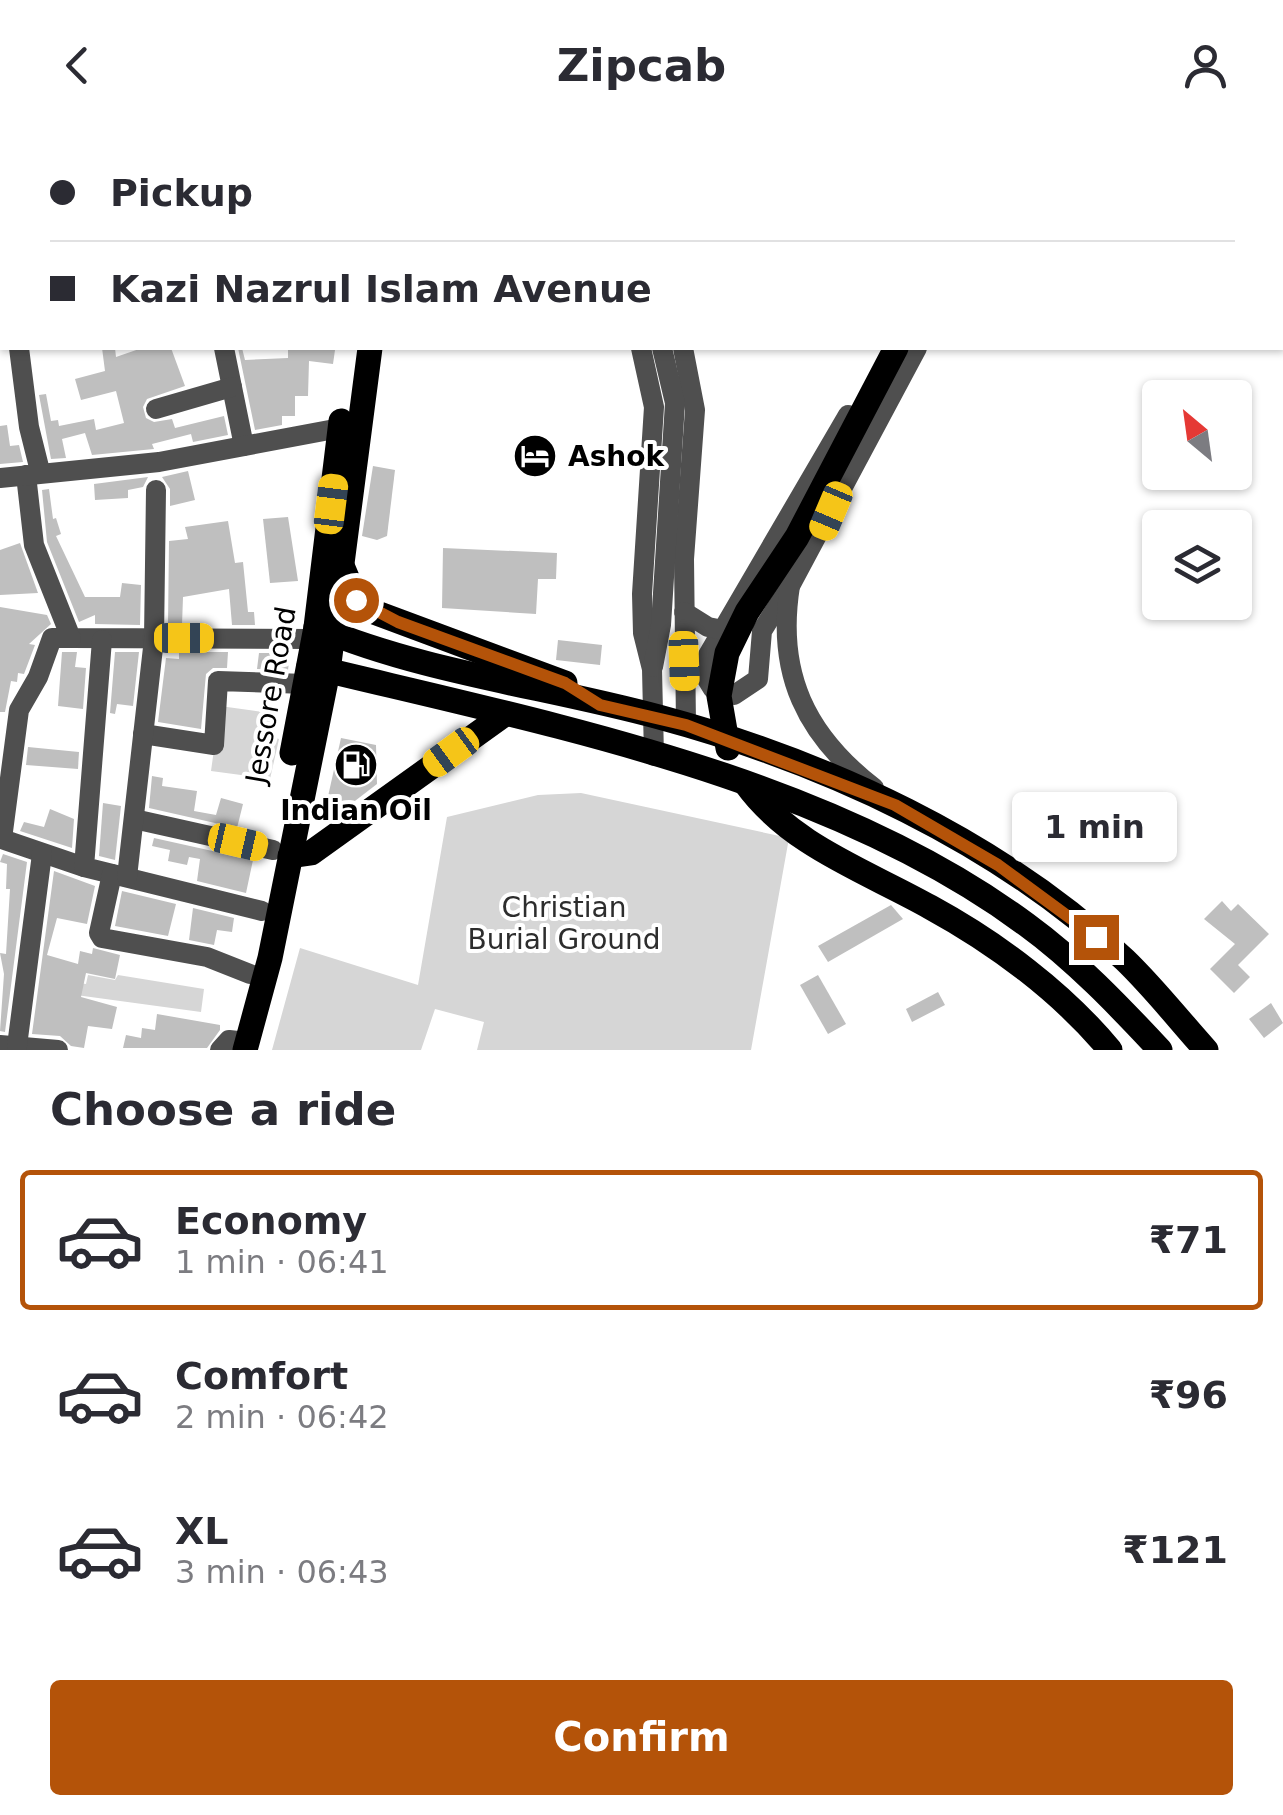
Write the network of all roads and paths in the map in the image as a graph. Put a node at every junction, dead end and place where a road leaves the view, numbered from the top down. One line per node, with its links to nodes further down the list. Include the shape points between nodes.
1 (19, 350): 14 (street)
2 (224, 350): 10 (street)
3 (354, 350): 12 (main road, Jessore Road)
4 (370, 350): 17 (main road, Jessore Road)
5 (641, 350): 25 (street, via 654,407 642,594)
6 (663, 350): 25 (street, via 674,431 661,631)
7 (683, 350): 19 (street, via 695,410)
8 (916, 350): 18 (street)
9 (889, 354): 20 (street); 46 (main road, via 796,537 737,632 721,678 721,720 736,767 773,816 1012,960)
10 (232, 387): 11 (street); 13 (street)
11 (156, 409)
12 (340, 428): 13 (street); 21 (main road, Jessore Road)
13 (244, 446): 14 (street, via 159,462)
14 (33, 473): 15 (street); 22 (street, via 34,544)
15 (0, 478)
16 (156, 490): 23 (street)
17 (342, 564): 21 (main road, Jessore Road); 27 (main road, via 352,594 374,612 565,683)
18 (790, 586): 20 (street, via 762,631 758,679 734,695 714,689 705,676 708,655); 34 (street, via 787,635 807,715 833,755)
19 (684, 612): 20 (street); 30 (street)
20 (724, 630)
21 (321, 633): 23 (street); 26 (main road, Jessore Road); 27 (main road)
22 (71, 638): 24 (street); 33 (street, via 52,638 22,702)
23 (154, 638): 24 (street); 31 (street)
24 (102, 640): 39 (street)
25 (652, 669): 29 (street)
26 (314, 674): 28 (main road); 31 (street, via 218,681 214,744); 37 (main road, Jessore Road)
27 (600, 705): 29 (main road)
28 (505, 714): 32 (main road); 37 (main road, via 311,853)
29 (655, 716): 30 (main road); 32 (street)
30 (686, 725): 34 (main road)
31 (143, 734): 35 (street)
32 (654, 756): 47 (main road, via 816,806 953,876 1044,938)
33 (5, 792): 36 (street)
34 (895, 805): 48 (main road, via 1042,896 1123,958)
35 (134, 819): 37 (street); 40 (street)
36 (1, 843): 38 (street)
37 (281, 853): 41 (main road, Jessore Road); 44 (main road, Jessore Road, via 270,958)
38 (42, 854): 39 (street); 43 (street)
39 (84, 867): 40 (street)
40 (120, 876): 41 (street); 42 (street, via 98,933 102,938 206,957)
41 (262, 912): 42 (main road, Jessore Road)
42 (250, 974): 44 (main road, Jessore Road)
43 (8, 1045): 45 (street)
44 (235, 1046)
45 (56, 1050)
46 (1110, 1050)
47 (1160, 1050)
48 (1206, 1050)

